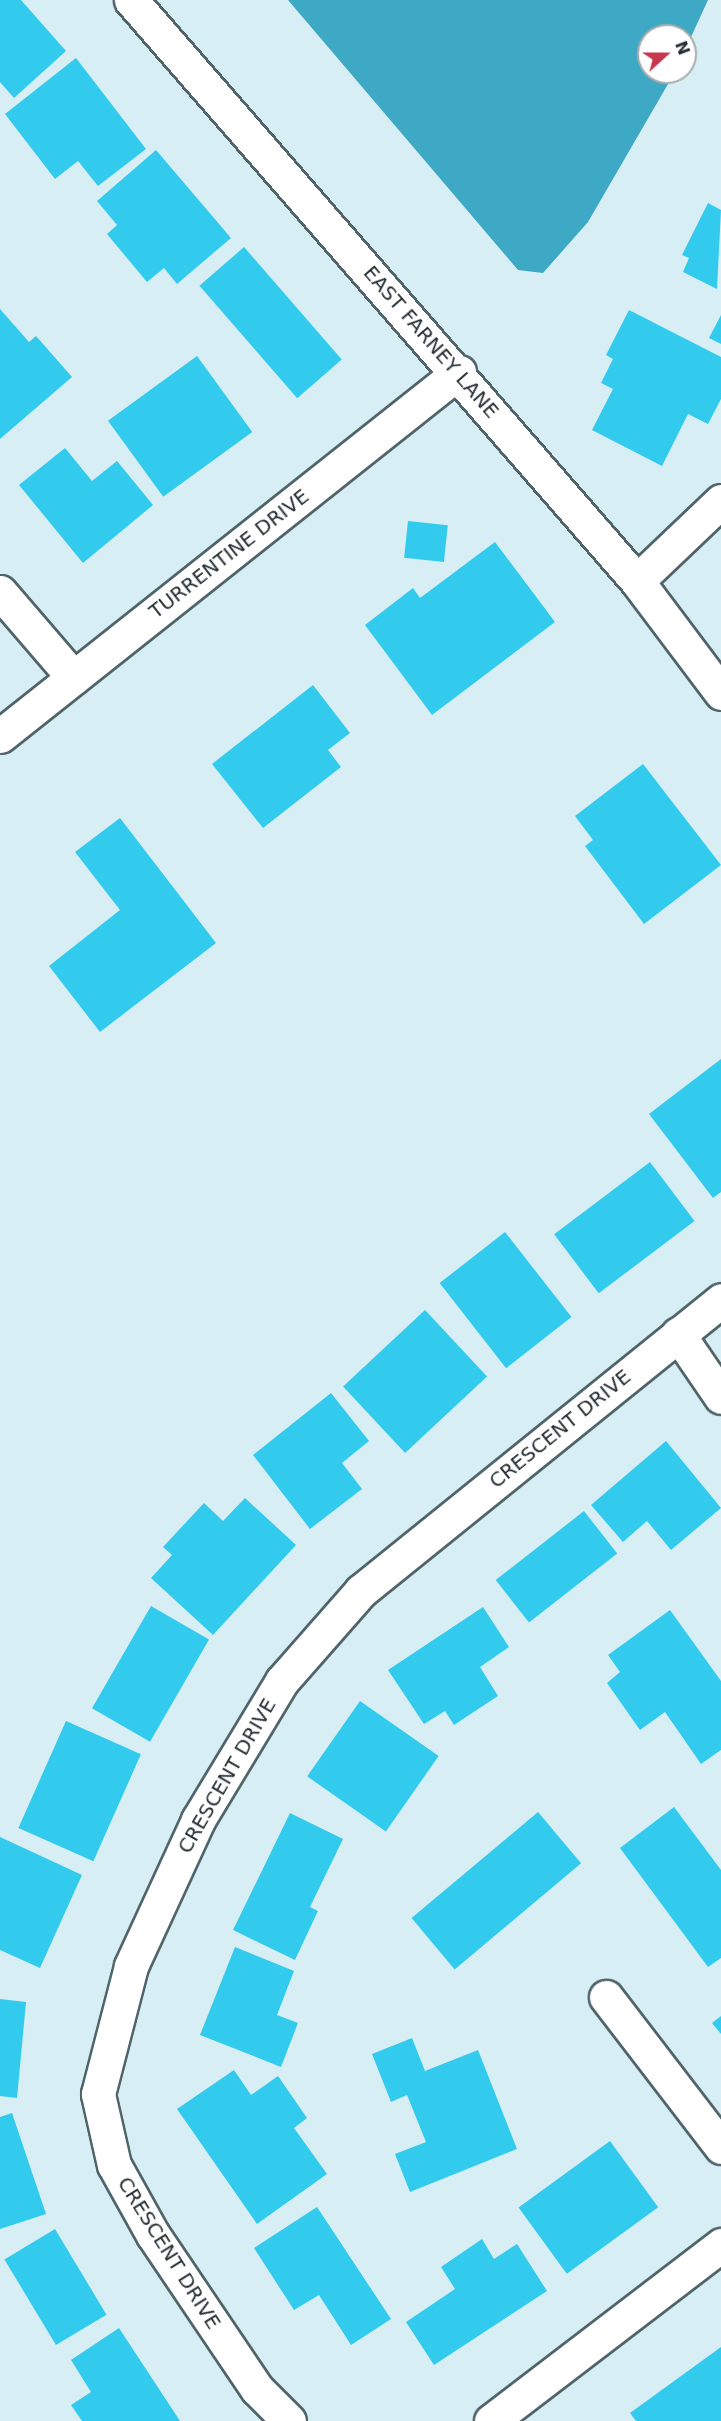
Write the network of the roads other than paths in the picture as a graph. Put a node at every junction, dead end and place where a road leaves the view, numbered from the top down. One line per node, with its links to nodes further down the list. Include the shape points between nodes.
1 (131, 0): 2 (street, EAST FARNEY LANE)
2 (459, 372): 4 (street, EAST FARNEY LANE); 6 (street, TURRENTINE DRIVE)
3 (721, 501): 4 (street)
4 (638, 581): 7 (street, EAST FARNEY LANE)
5 (0, 592): 6 (street)
6 (74, 678): 8 (street, TURRENTINE DRIVE)
7 (721, 693)
8 (0, 736)
9 (721, 1300): 10 (street, CRESCENT DRIVE)
10 (678, 1334): 11 (street); 15 (street, CRESCENT DRIVE, via 361,1591 282,1681 198,1820 131,1966 99,2094 114,2165 153,2235 257,2389)
11 (721, 1397)
12 (606, 1997): 13 (street)
13 (721, 2147)
14 (721, 2245): 16 (street)
15 (289, 2421)
16 (491, 2421)

